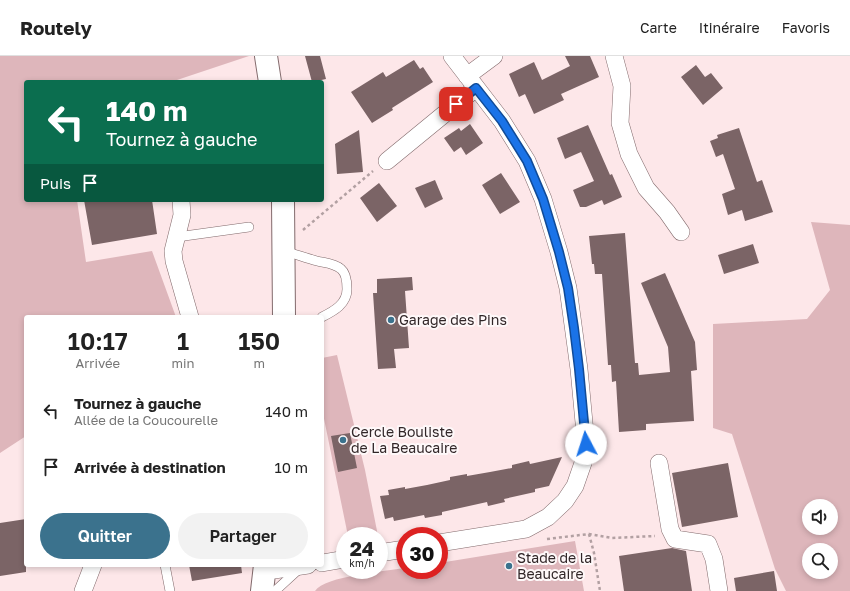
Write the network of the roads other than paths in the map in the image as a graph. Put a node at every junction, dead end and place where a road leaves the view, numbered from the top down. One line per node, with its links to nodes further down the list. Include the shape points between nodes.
1 (266, 56): 5 (street)
2 (452, 56): 6 (street)
3 (494, 56): 6 (street)
4 (614, 56): 11 (street, via 622,86 620,122 629,154 646,188)
5 (270, 80)
6 (472, 82): 7 (street); 18 (street, via 502,121 527,161 543,199 568,288 586,444 584,463 575,486 565,501 548,517 526,529)
7 (387, 161)
8 (181, 202): 12 (street, via 182,215)
9 (282, 202): 13 (street)
10 (249, 227): 12 (lane)
11 (681, 232)
12 (177, 237): 14 (street, via 173,251 174,261)
13 (292, 253): 15 (street); 16 (lane, via 330,263 341,269 346,276 347,290 344,302)
14 (189, 315)
15 (284, 315)
16 (324, 316)
17 (659, 463): 29 (street, via 670,529 675,539 708,544 714,558)
18 (448, 542)
19 (336, 561): 20 (street)
20 (324, 563)
21 (92, 567): 26 (street)
22 (165, 567): 27 (lane)
23 (291, 567): 25 (street)
24 (301, 567): 28 (lane)
25 (264, 575)
26 (83, 591)
27 (170, 591)
28 (275, 591)
29 (719, 591)

